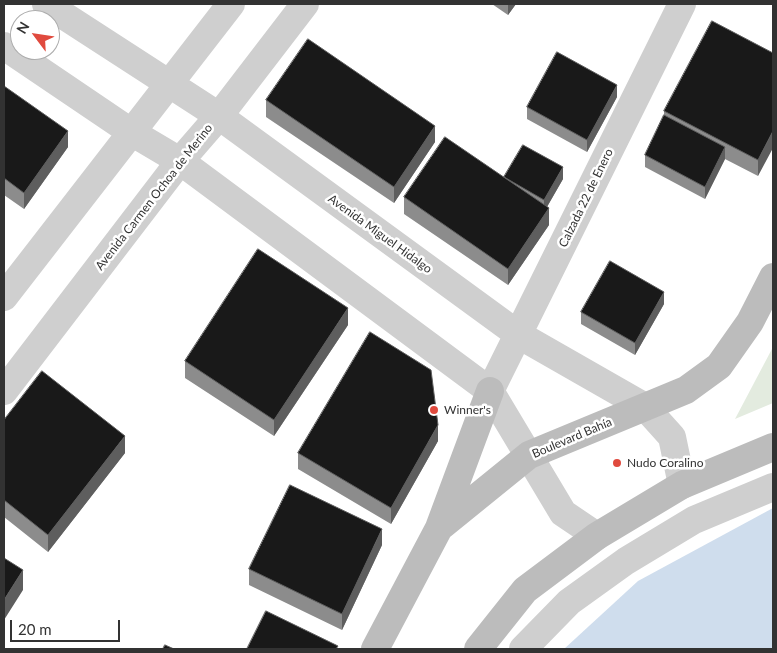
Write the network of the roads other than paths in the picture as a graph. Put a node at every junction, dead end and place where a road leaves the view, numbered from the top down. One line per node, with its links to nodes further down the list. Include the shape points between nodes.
1 (46, 4): 6 (street, Avenida Miguel Hidalgo)
2 (231, 4): 6 (street)
3 (305, 4): 7 (street, Avenida Carmen Ochoa de Merino)
4 (682, 4): 12 (street, Calzada 22 de Enero)
5 (4, 46): 8 (street)
6 (169, 84): 7 (street, Avenida Miguel Hidalgo); 8 (street)
7 (219, 116): 9 (street, Avenida Carmen Ochoa de Merino); 12 (street, Avenida Miguel Hidalgo)
8 (131, 132): 9 (street); 11 (street)
9 (180, 161): 13 (street, Avenida Carmen Ochoa de Merino); 14 (street)
10 (773, 277): 15 (main road, Boulevard Bahía, via 750,322 720,366 686,390)
11 (4, 297)
12 (519, 335): 14 (street, Calzada 22 de Enero); 15 (street, Avenida Miguel Hidalgo)
13 (4, 391)
14 (490, 391): 17 (street); 20 (main road)
15 (645, 407): 17 (main road, Boulevard Bahía); 18 (street, Avenida Miguel Hidalgo, via 672,437)
16 (773, 447): 18 (main road)
17 (529, 456): 20 (main road, Boulevard Bahía); 21 (street, via 562,512)
18 (682, 485): 21 (main road)
19 (773, 487): 24 (street, via 694,520 626,561 569,602)
20 (439, 528): 22 (main road, Boulevard Bahía)
21 (597, 536): 23 (main road, via 525,590)
22 (375, 649)
23 (478, 649)
24 (523, 649)

